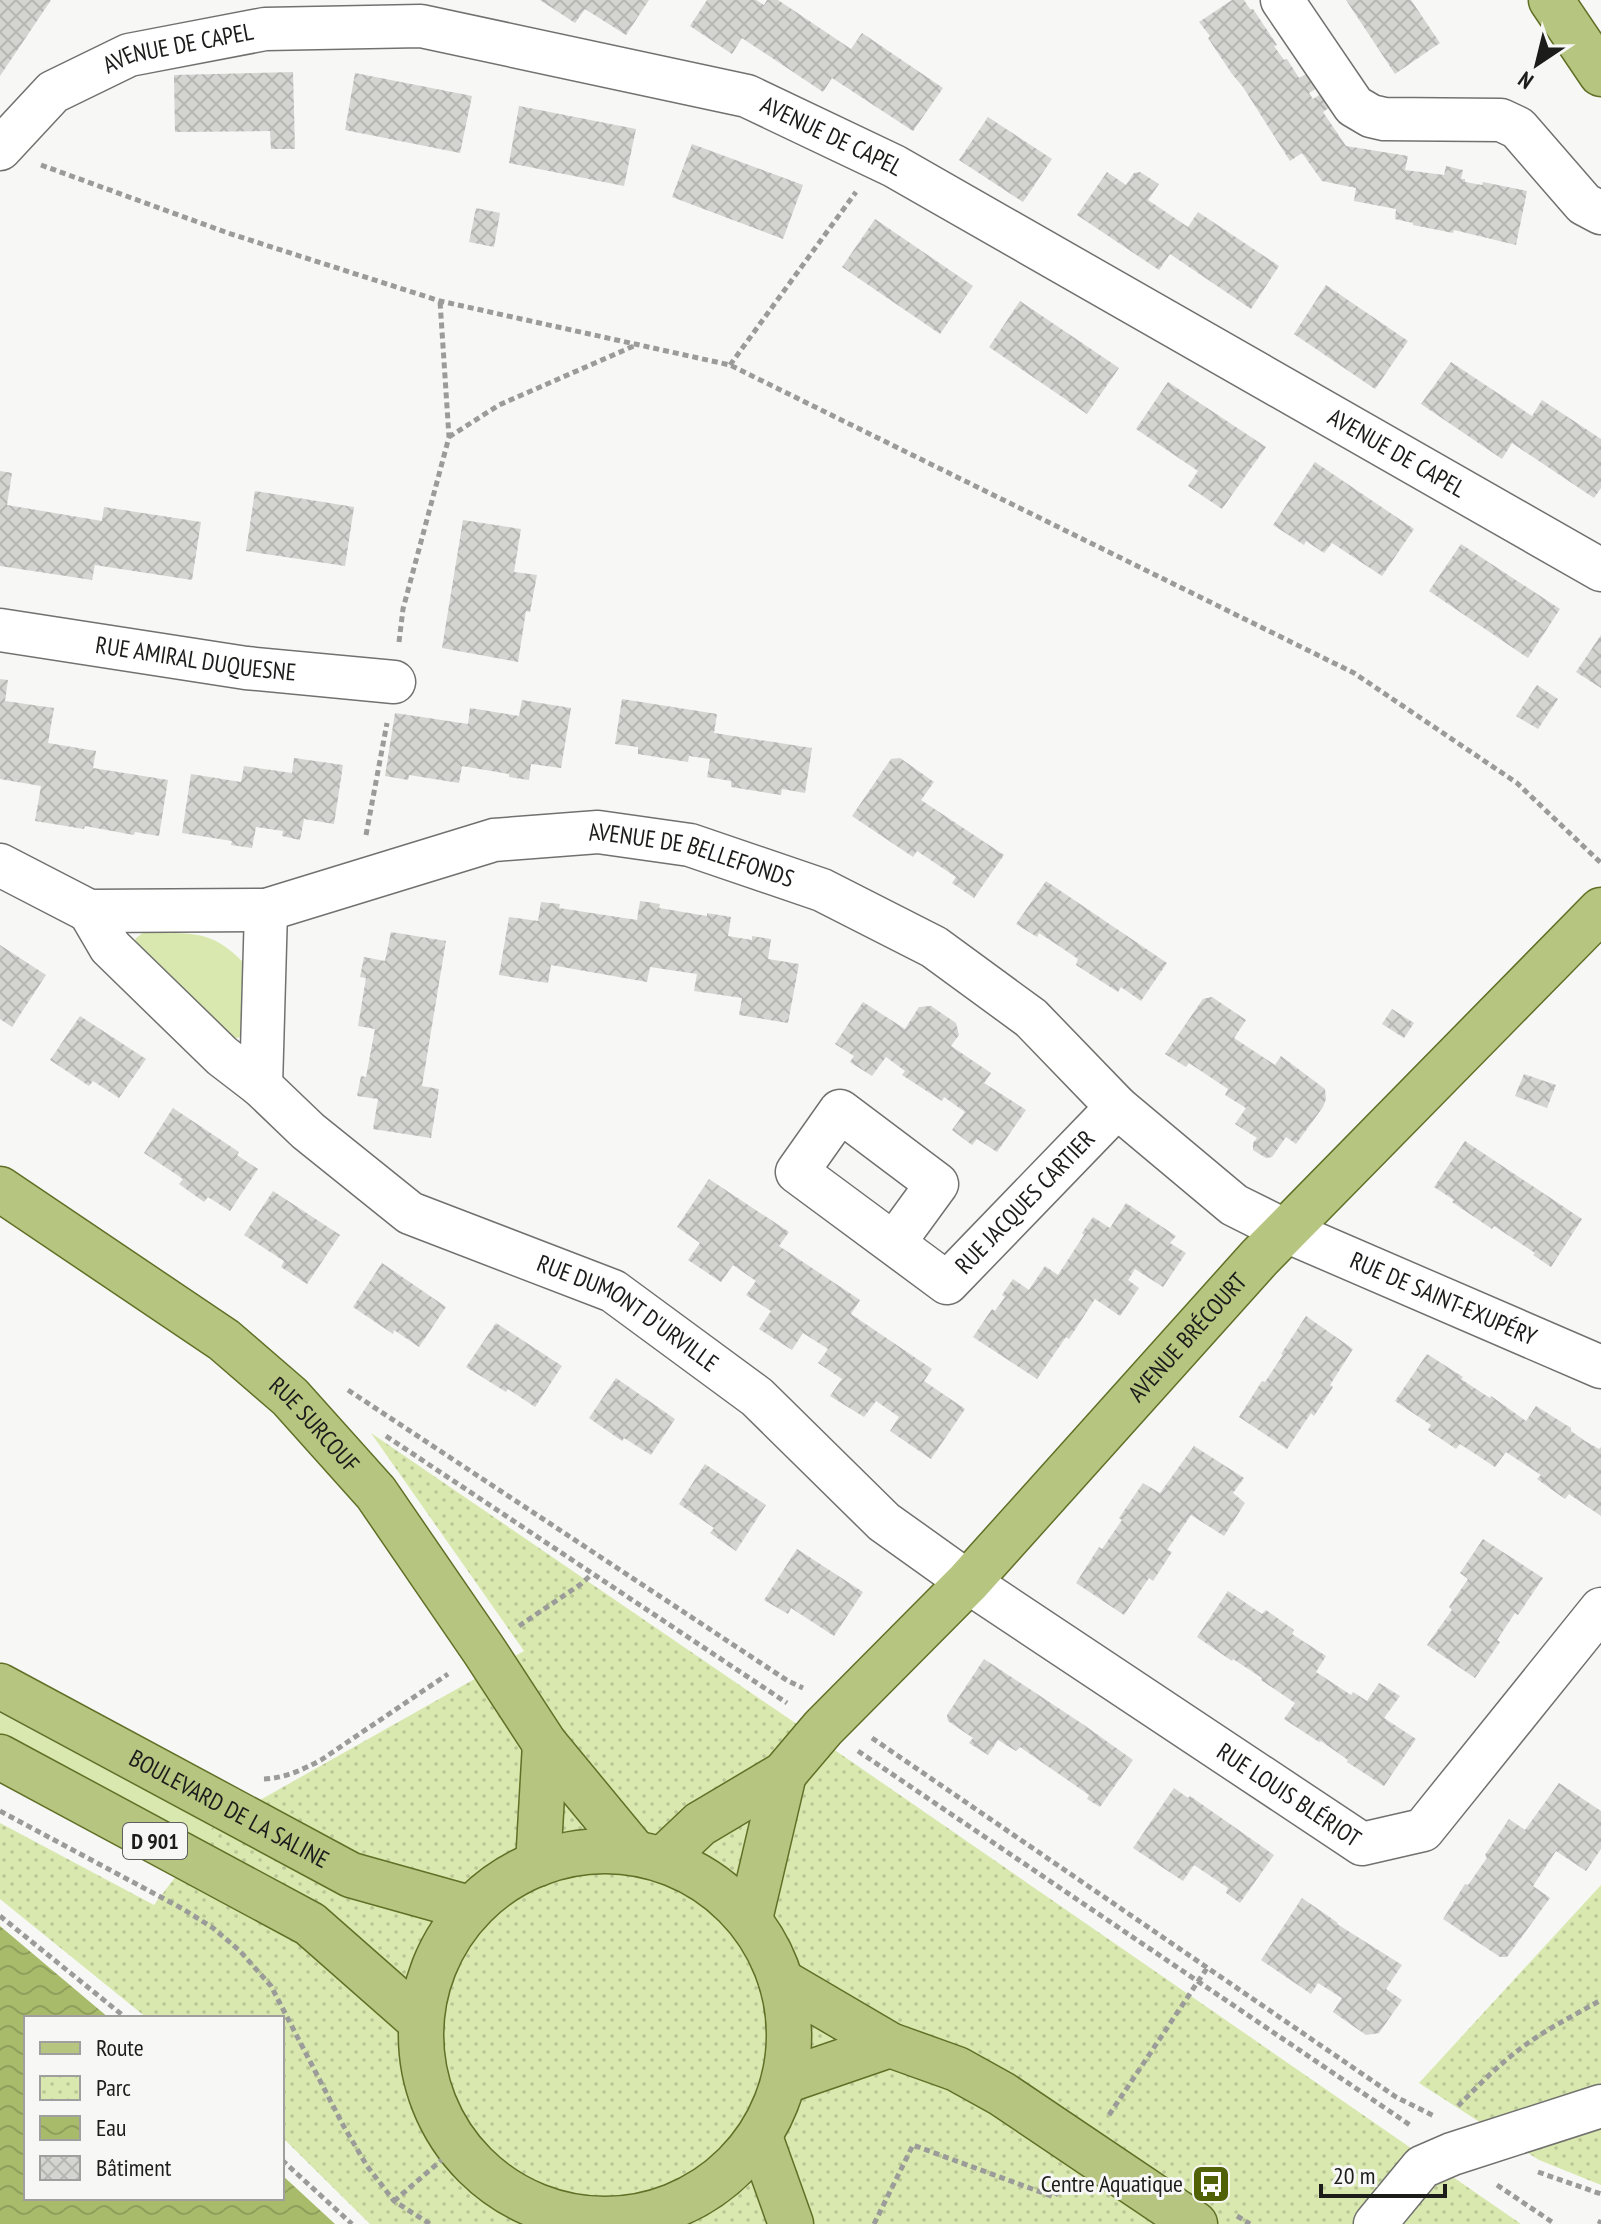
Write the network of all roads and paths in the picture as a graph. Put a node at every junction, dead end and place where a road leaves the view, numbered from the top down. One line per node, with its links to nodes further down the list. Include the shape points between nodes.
1 (1282, 0): 6 (street, via 1354,106 1384,119 1501,120 1518,128 1584,204)
2 (1551, 0): 3 (main road)
3 (1601, 74)
4 (14, 154): 5 (street, AVENUE DE CAPEL, via 53,92 129,55 265,29 421,26 747,96); 7 (path, via 228,233)
5 (880, 159): 9 (path); 11 (street, AVENUE DE CAPEL)
6 (1601, 213)
7 (440, 301): 8 (path); 10 (path)
8 (637, 345): 9 (path); 10 (path, via 499,405)
9 (730, 365): 14 (path, via 1354,673 1517,783)
10 (449, 437): 13 (path, via 403,609)
11 (1601, 570)
12 (0, 630): 13 (street, RUE AMIRAL DUQUESNE, via 246,668)
13 (394, 682): 16 (path)
14 (1601, 863)
15 (0, 865): 19 (street, AVENUE DE BELLEFONDS)
16 (358, 882): 17 (street, AVENUE DE BELLEFONDS); 21 (street, AVENUE DE BELLEFONDS, via 494,840 598,832 690,845 822,890 934,947 1031,1018)
17 (266, 910): 19 (street, AVENUE DE BELLEFONDS); 20 (street)
18 (1601, 910): 23 (main road, AVENUE BRÉCOURT)
19 (89, 911): 20 (street, RUE DUMONT D'URVILLE, via 110,947 222,1056)
20 (261, 1086): 29 (street, RUE DUMONT D'URVILLE, via 410,1213 613,1291 757,1397 884,1522)
21 (1117, 1107): 23 (street, AVENUE DE BELLEFONDS, via 1234,1205); 24 (street, RUE JACQUES CARTIER, via 947,1283)
22 (0, 1189): 31 (main road, RUE SURCOUF, via 224,1340 290,1397 376,1493)
23 (1286, 1231): 25 (street, RUE DE SAINT-EXUPÉRY); 29 (main road, AVENUE BRÉCOURT)
24 (894, 1243)
25 (1601, 1367)
26 (348, 1390): 34 (path, via 788,1681 821,1694)
27 (381, 1433): 28 (path)
28 (592, 1574): 31 (path); 33 (path)
29 (968, 1582): 30 (street, RUE LOUIS BLÉRIOT, via 1362,1844 1423,1830); 34 (main road, AVENUE BRÉCOURT)
30 (1601, 1609)
31 (483, 1649): 35 (main road, RUE SURCOUF); 38 (path, via 321,1760 299,1772)
32 (0, 1686): 42 (main road, BOULEVARD DE LA SALINE / D 901, via 351,1875)
33 (792, 1706)
34 (846, 1730): 37 (main road, AVENUE BRÉCOURT); 53 (path, via 857,1728 1396,2097); 54 (path)
35 (545, 1744): 40 (main road, RUE SURCOUF); 41 (main road)
36 (0, 1757): 48 (main road, D 901, via 310,1924)
37 (784, 1774): 40 (main road, AVENUE BRÉCOURT); 44 (main road, AVENUE BRÉCOURT)
38 (258, 1780)
39 (0, 1811): 58 (path, via 183,1909 240,1951 271,1986 343,2125)
40 (649, 1856): 41 (main road, via 591,1850); 44 (main road, via 706,1879)
41 (538, 1864): 42 (main road, via 504,1880)
42 (469, 1908): 48 (main road, via 438,1954)
43 (0, 1916): 47 (path)
44 (750, 1919): 45 (main road)
45 (781, 1981): 49 (main road); 50 (main road)
46 (1601, 2000): 52 (path, via 1522,2047)
47 (124, 2016)
48 (419, 2020): 56 (main road, via 432,2099)
49 (890, 2045): 50 (main road); 63 (main road, via 957,2069 1002,2094)
50 (785, 2081): 55 (main road)
51 (1601, 2106): 64 (street, via 1422,2167)
52 (1454, 2111)
53 (1446, 2123)
54 (1420, 2132)
55 (760, 2137): 59 (main road, via 717,2183); 62 (main road)
56 (458, 2146): 58 (path); 59 (main road, via 485,2175 524,2201 568,2216)
57 (284, 2162): 60 (path)
58 (394, 2201): 61 (path)
59 (661, 2219)
60 (352, 2224)
61 (430, 2224)
62 (791, 2224)
63 (1195, 2224)
64 (1375, 2224)

